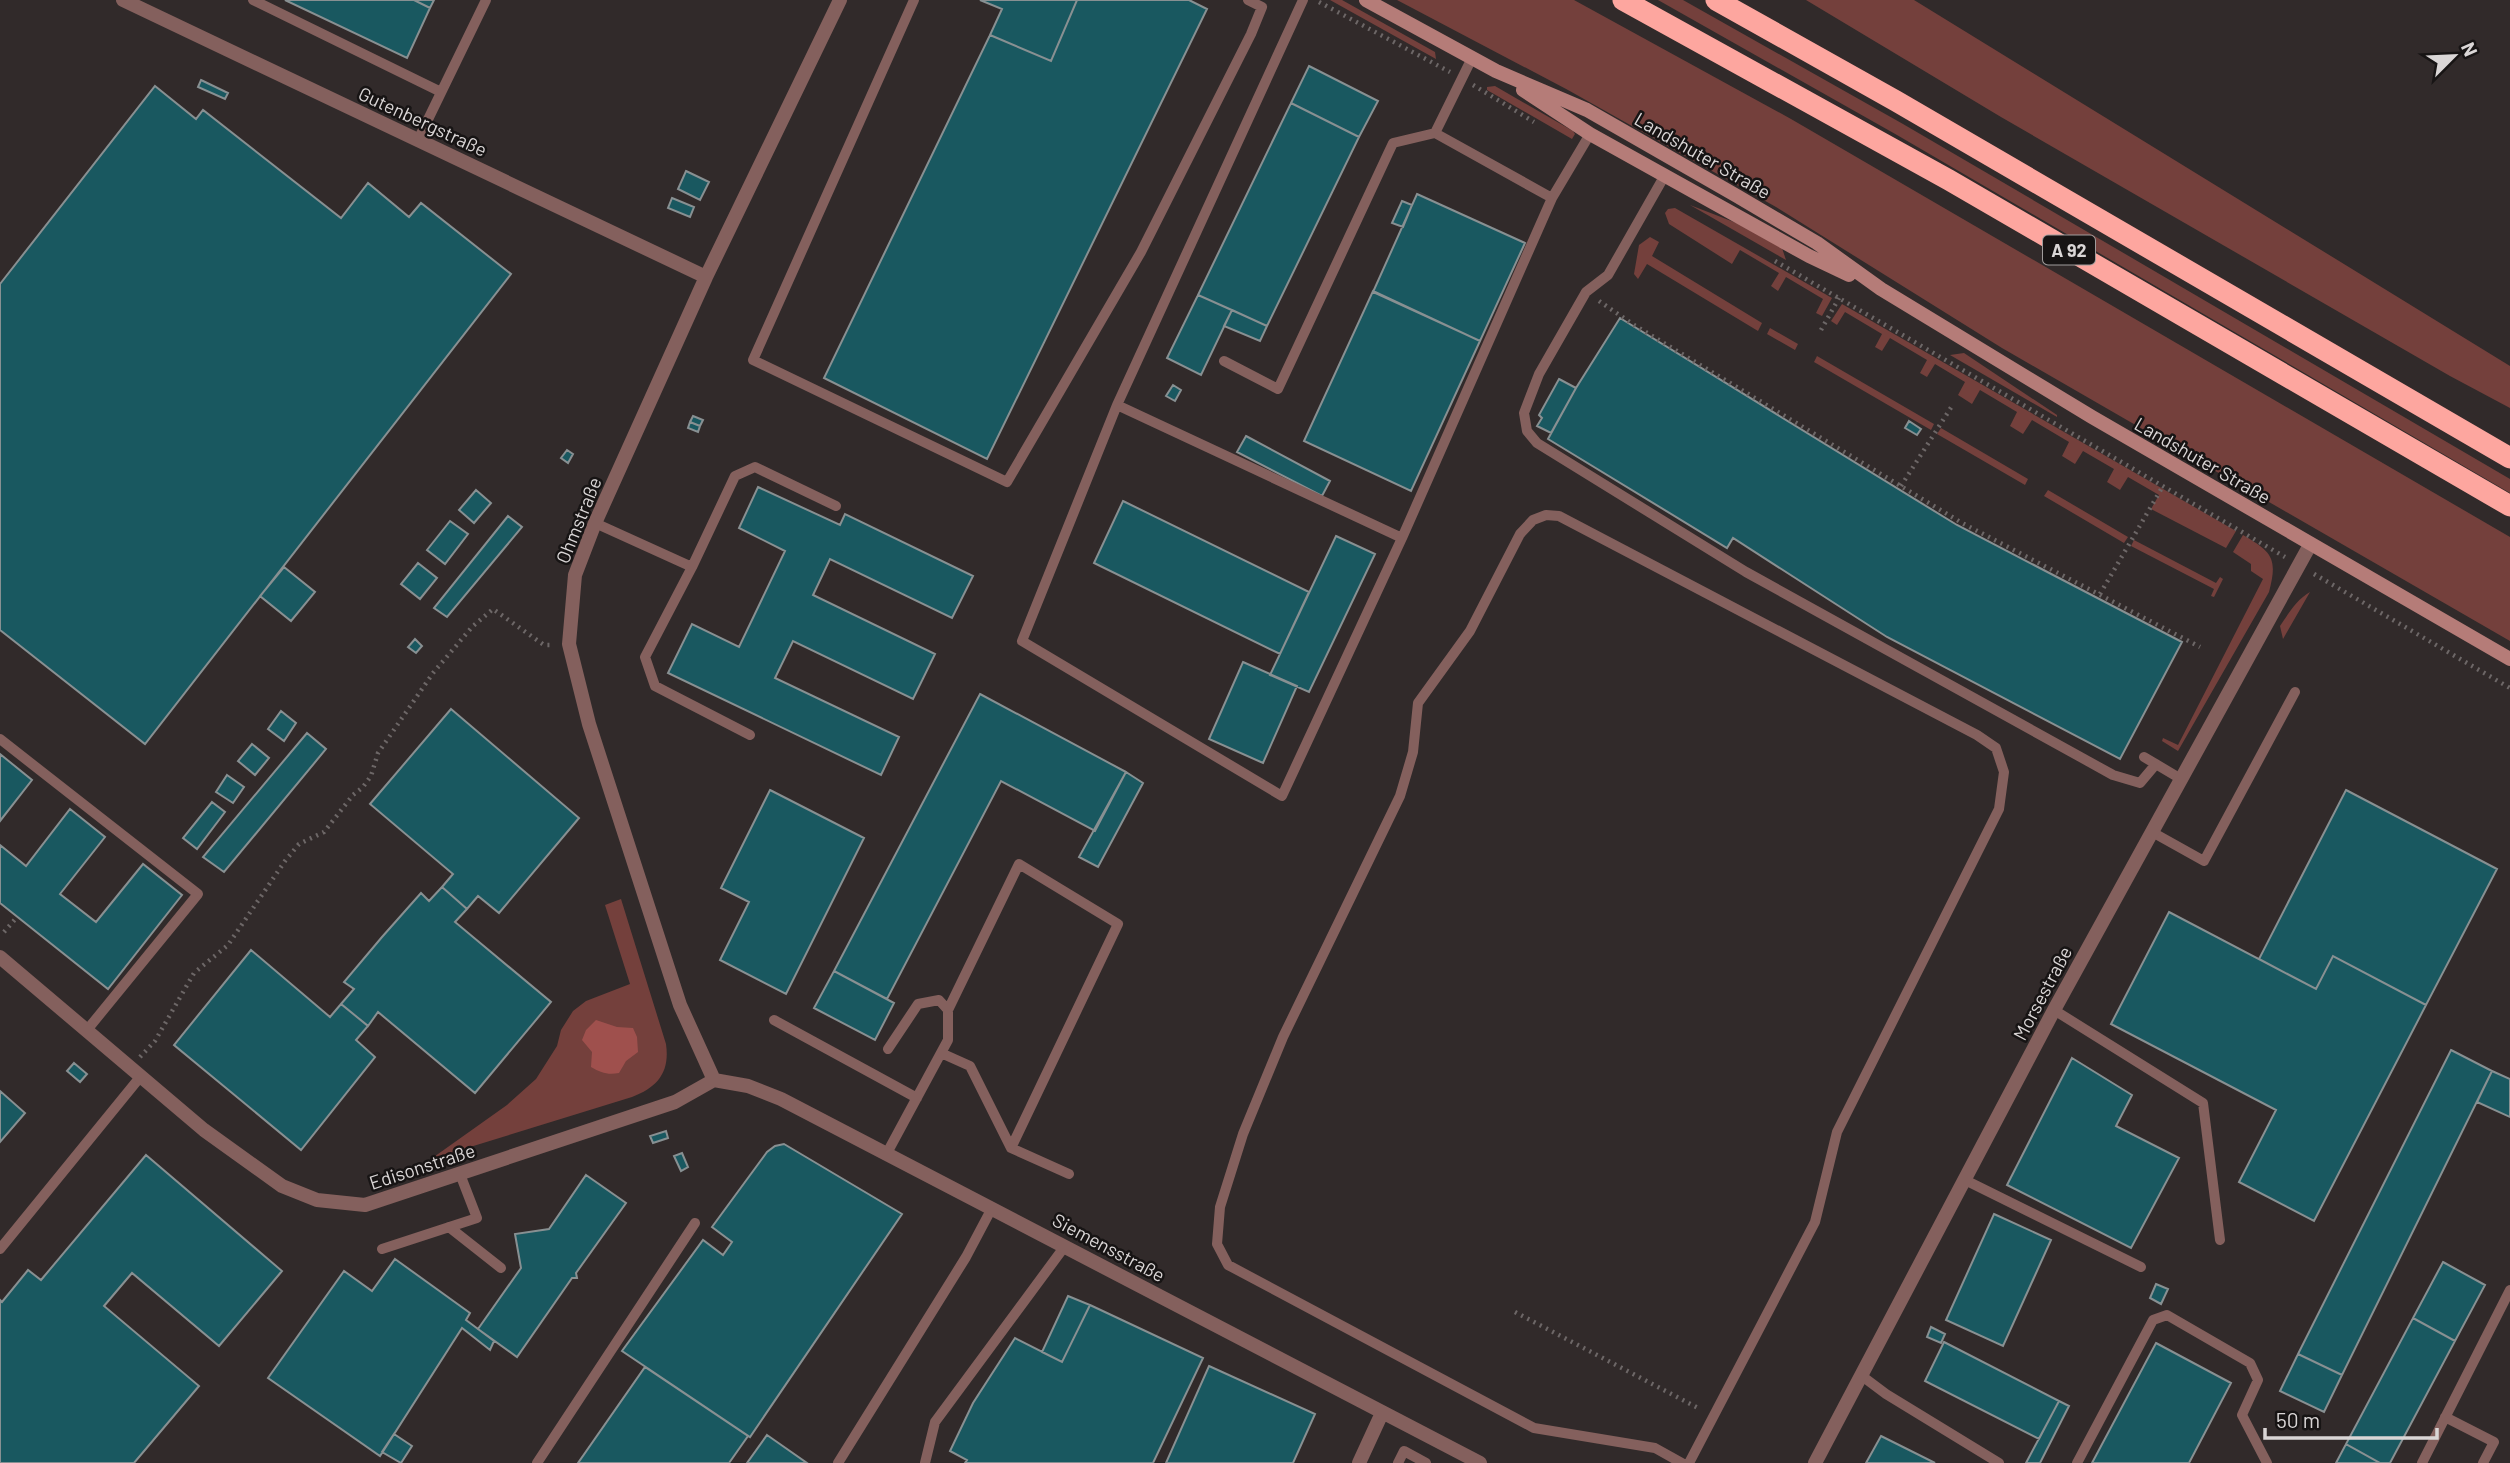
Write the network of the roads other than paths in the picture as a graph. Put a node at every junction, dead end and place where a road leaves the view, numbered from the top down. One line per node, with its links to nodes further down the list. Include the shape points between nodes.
1 (123, 0): 17 (street, Gutenbergstraße)
2 (253, 0): 14 (lane)
3 (486, 0): 14 (lane)
4 (840, 0): 20 (street, Ohmstraße)
5 (901, 0): 11 (lane)
6 (1248, 0): 11 (lane, via 1262,7 1245,46 1141,252 1007,482 752,360)
7 (1303, 0): 23 (lane)
8 (1366, 0): 12 (main road, Landshuter Straße)
9 (1623, 0): 26 (highway, A 92, via 1949,180)
10 (1716, 0): 24 (highway, A 92)
11 (913, 2)
12 (1472, 58): 13 (main road, Landshuter Straße); 15 (lane)
13 (1496, 71): 16 (main road, Landshuter Straße); 21 (main road, Landshuter Straße, via 1587,110 1817,243)
14 (441, 92): 17 (lane)
15 (1435, 133): 19 (lane); 22 (lane, via 1393,143 1278,389)
16 (1590, 134): 18 (main road, Landshuter Straße); 19 (lane)
17 (418, 140): 20 (street, Gutenbergstraße)
18 (1665, 175): 21 (main road, Landshuter Straße, via 1809,256); 36 (lane, via 1608,275 1586,292 1539,374 1524,412 1527,431 1537,443 1745,572 2113,775 2140,783)
19 (1552, 198): 28 (lane)
20 (706, 277): 27 (street, Ohmstraße)
21 (1881, 289): 29 (main road, Landshuter Straße)
22 (1224, 360)
23 (1117, 405): 28 (lane); 28 (lane, via 1022,641 1282,796)
24 (2510, 457)
25 (836, 506): 30 (lane, via 755,467 735,476)
26 (2510, 506)
27 (595, 523): 30 (lane); 47 (street, Ohmstraße, via 575,575 569,644 589,724 680,1004)
28 (1402, 538)
29 (2310, 545): 31 (main road, Landshuter Straße); 37 (street, Morsestraße)
30 (692, 566): 33 (lane, via 645,657 656,686)
31 (2510, 659)
32 (2295, 692): 38 (lane, via 2204,861)
33 (750, 735)
34 (0, 738): 43 (lane, via 198,894)
35 (2144, 757): 36 (lane)
36 (2156, 764): 37 (lane)
37 (2181, 779): 38 (street, Morsestraße)
38 (2152, 832): 41 (street, Morsestraße)
39 (0, 957): 43 (street, Edisonstraße)
40 (948, 1010): 44 (lane, via 939,1000 918,1004); 45 (lane, via 948,1040); 49 (lane, via 1019,864 1118,924)
41 (2054, 1010): 53 (street, Morsestraße); 57 (lane, via 2203,1103)
42 (774, 1020): 48 (lane)
43 (87, 1030): 46 (street, Edisonstraße)
44 (888, 1049)
45 (941, 1053): 48 (lane); 49 (lane, via 970,1066)
46 (136, 1072): 51 (street, Edisonstraße, via 204,1130 282,1186 317,1200 365,1205); 59 (lane)
47 (714, 1080): 50 (street, Siemensstraße, via 748,1086 781,1099); 51 (street, Edisonstraße, via 675,1102)
48 (916, 1098): 50 (lane)
49 (1011, 1148): 52 (lane)
50 (887, 1153): 54 (street, Siemensstraße)
51 (460, 1174): 56 (lane, via 477,1219)
52 (1069, 1174)
53 (1965, 1180): 61 (lane); 64 (street, Morsestraße)
54 (992, 1208): 58 (street, Siemensstraße); 68 (lane)
55 (695, 1223): 67 (lane)
56 (449, 1227): 60 (lane); 62 (lane)
57 (2220, 1240)
58 (1065, 1246): 65 (street, Siemensstraße); 69 (lane, via 934,1422)
59 (0, 1249)
60 (382, 1249)
61 (2141, 1267)
62 (501, 1268)
63 (2510, 1290): 66 (lane)
64 (1862, 1376): 76 (street, Morsestraße); 77 (lane)
65 (1382, 1413): 70 (street); 73 (street, Siemensstraße)
66 (2445, 1418): 80 (lane); 81 (lane, via 2494,1442)
67 (537, 1463)
68 (838, 1463)
69 (925, 1463)
70 (1359, 1463)
71 (1398, 1463): 72 (lane, via 1406,1447)
72 (1426, 1463)
73 (1480, 1463)
74 (1682, 1463): 75 (lane, via 1655,1448 1534,1428 1228,1265 1217,1244 1220,1207 1248,1122 1283,1037 1400,796 1413,752 1418,703 1470,631 1520,534 1533,520 1546,515 1559,516 1977,735 1996,748 2004,772 2000,809 1837,1132 1815,1222)
75 (1689, 1463)
76 (1815, 1463)
77 (1999, 1463)
78 (2077, 1463): 79 (lane, via 2153,1321 2167,1315 2250,1363 2258,1380 2242,1415)
79 (2267, 1463)
80 (2422, 1463)
81 (2483, 1463)

